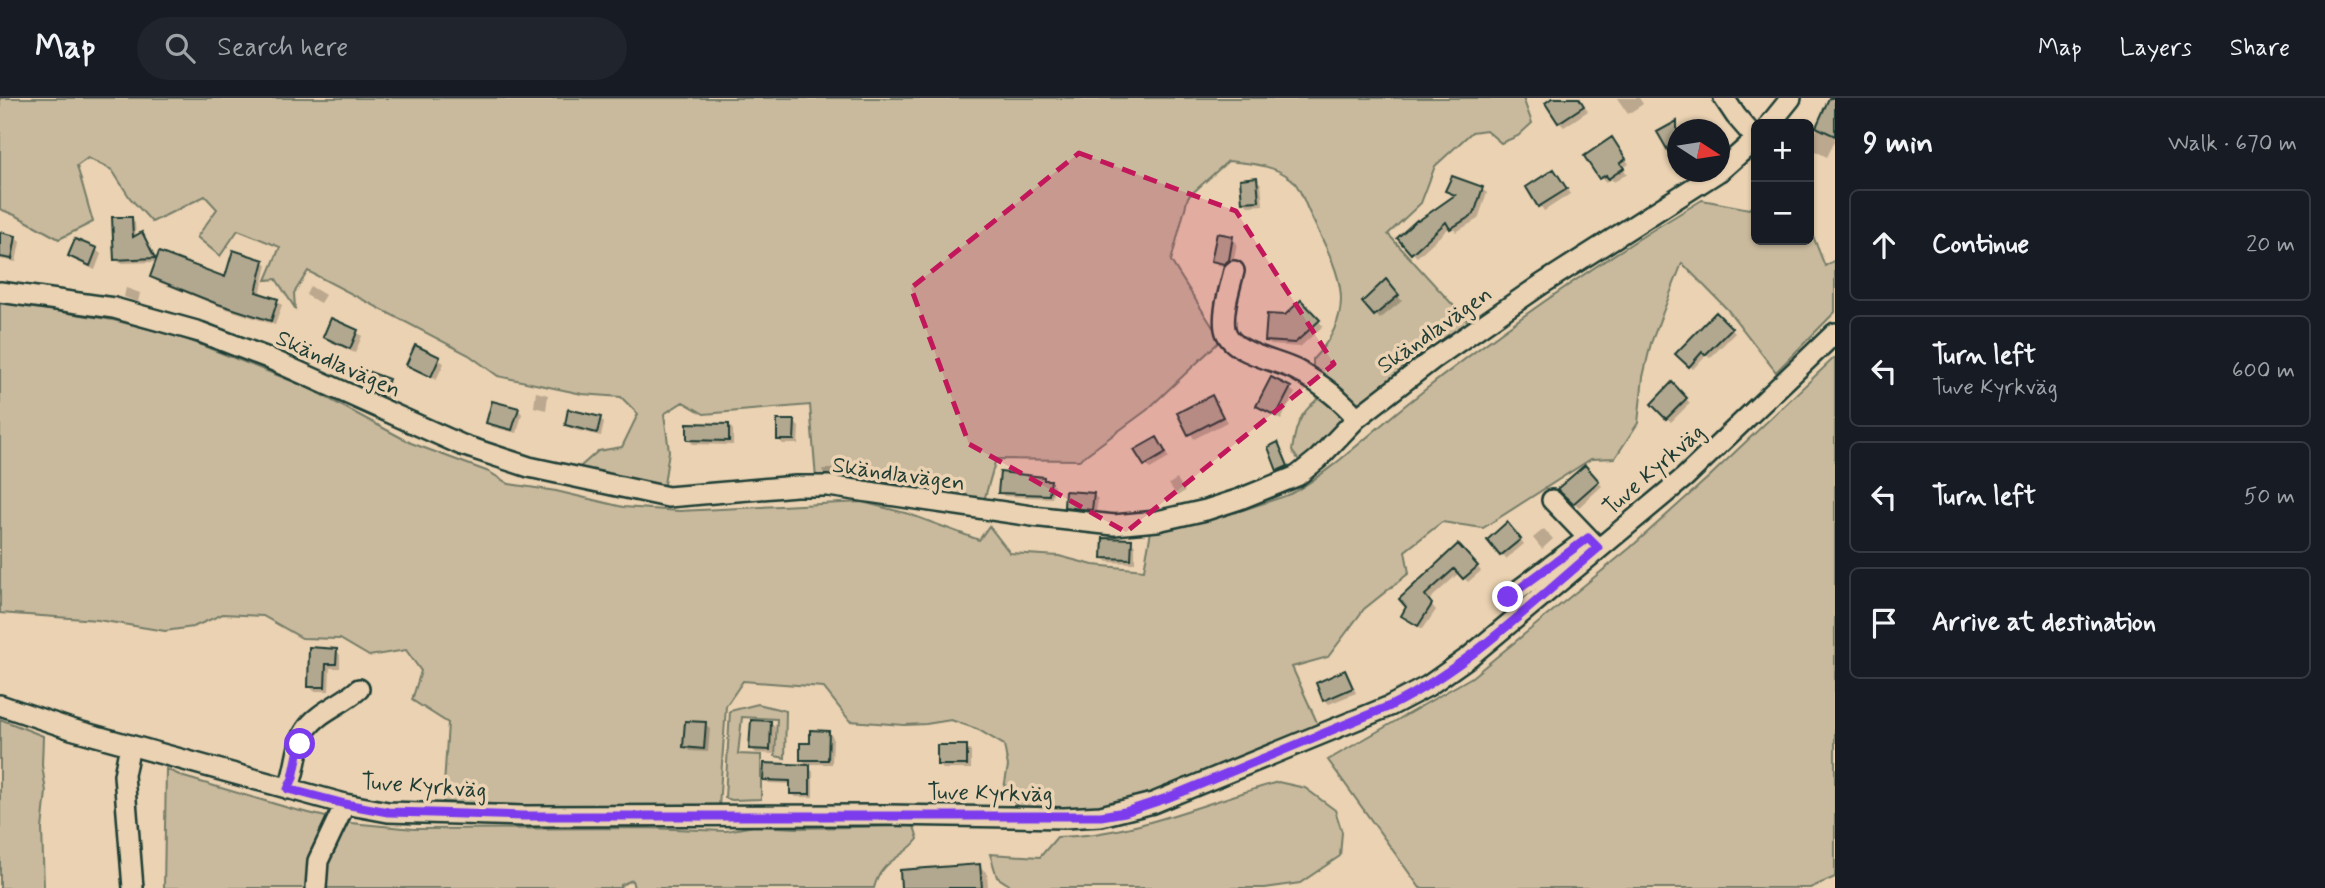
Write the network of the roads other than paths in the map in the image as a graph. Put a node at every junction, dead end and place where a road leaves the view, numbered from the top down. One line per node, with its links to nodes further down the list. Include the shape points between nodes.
1 (1724, 98): 4 (street)
2 (1791, 98): 3 (street)
3 (1774, 119)
4 (1751, 133)
5 (1751, 143): 6 (street, Skändlavägen)
6 (1730, 161)
7 (1702, 182): 11 (street, Skändlavägen, via 1490,319)
8 (1234, 271): 11 (street, via 1226,316 1230,340 1332,392)
9 (0, 292): 11 (street, Skändlavägen, via 114,307 177,325 268,358 507,461 668,497 828,486 1095,524 1157,521 1206,510 1297,476)
10 (1835, 333): 13 (street, Tuve Kyrkväg, via 1685,477)
11 (1357, 418)
12 (1552, 500): 13 (street)
13 (1593, 543): 14 (street); 19 (street, Tuve Kyrkväg, via 1469,657 1418,693 1125,812 1065,818 523,816 388,812)
14 (1508, 597)
15 (359, 689): 18 (street, via 313,719 304,732)
16 (0, 705): 17 (street, Tuve Kyrkväg)
17 (130, 745): 18 (street, Tuve Kyrkväg); 20 (street, via 124,775)
18 (288, 789): 19 (street, Tuve Kyrkväg)
19 (345, 804): 21 (street, via 318,861)
20 (133, 888)
21 (316, 888)

